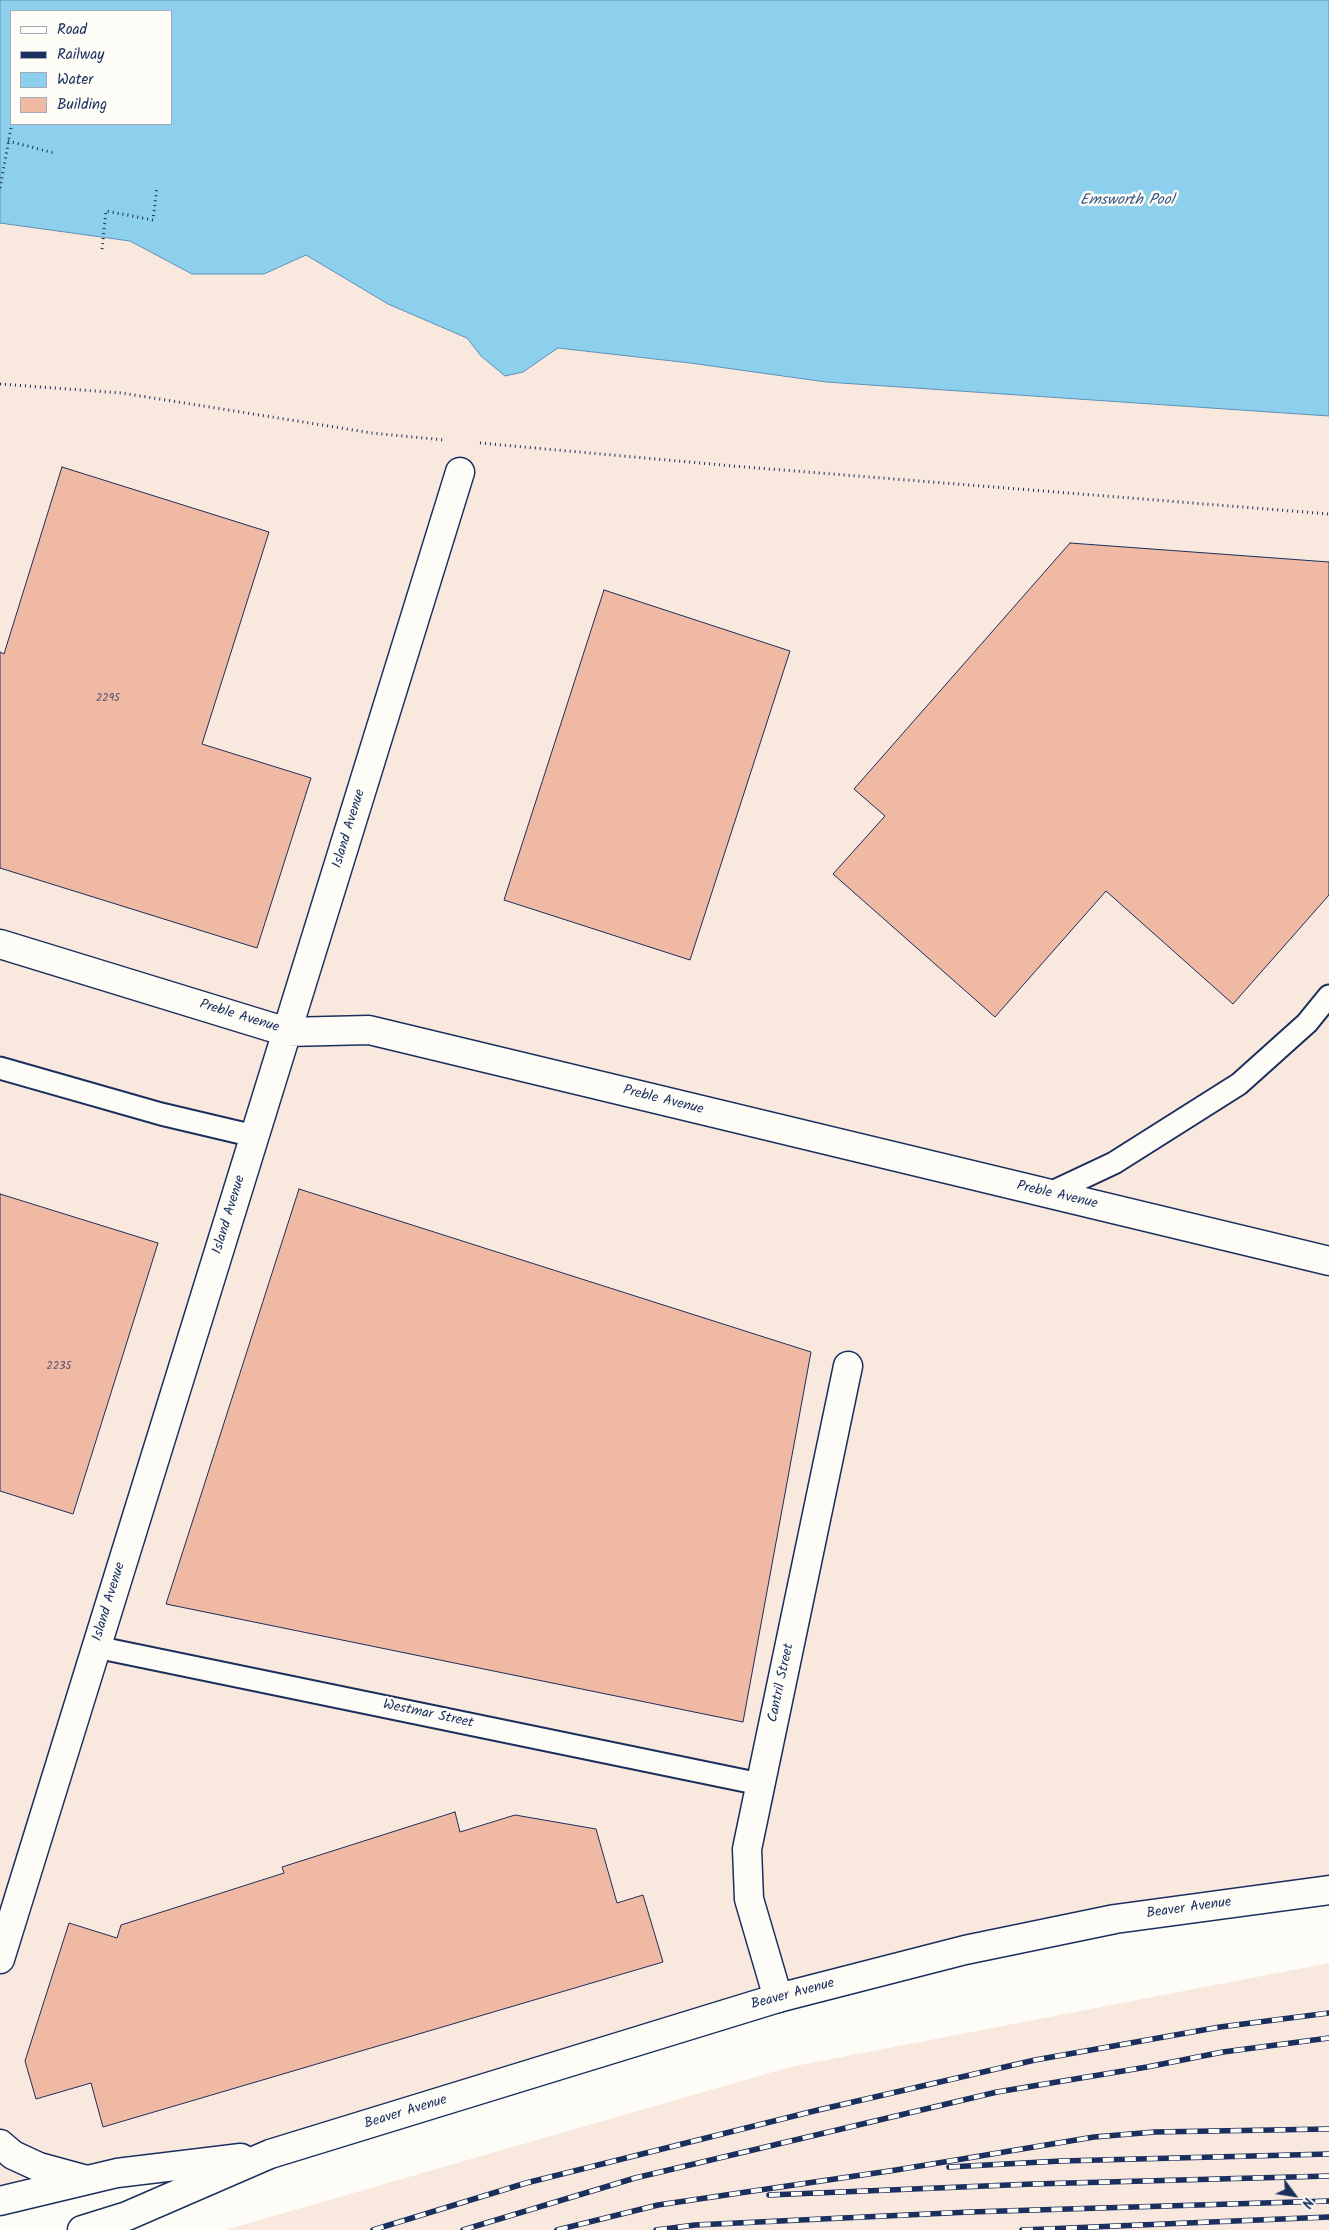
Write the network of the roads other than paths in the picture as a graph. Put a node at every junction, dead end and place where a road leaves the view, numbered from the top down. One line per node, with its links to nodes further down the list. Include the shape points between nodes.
1 (460, 472): 4 (street, Island Avenue)
2 (0, 944): 4 (street, Preble Avenue)
3 (1329, 996): 7 (lane, via 1307,1023 1239,1084 1114,1163)
4 (287, 1032): 6 (street, Island Avenue); 7 (street, Preble Avenue, via 368,1030)
5 (0, 1068): 6 (lane, via 161,1114)
6 (254, 1136): 10 (street, Island Avenue)
7 (1048, 1194): 8 (street, Preble Avenue)
8 (1329, 1261)
9 (848, 1366): 11 (street, Cantril Street)
10 (96, 1647): 11 (lane, Westmar Street); 13 (street, Island Avenue)
11 (760, 1784): 14 (street, Cantril Street, via 747,1849 749,1899)
12 (1329, 1890): 14 (street, Beaver Avenue, via 1116,1919 965,1950)
13 (0, 1959)
14 (778, 1998): 16 (street, Beaver Avenue)
15 (0, 2144): 17 (street, via 13,2155 38,2167)
16 (270, 2154): 17 (street, Beaver Avenue, via 117,2173); 19 (street, Beaver Avenue, via 127,2216)
17 (87, 2180): 18 (street, Beaver Avenue)
18 (0, 2201)
19 (82, 2230)

